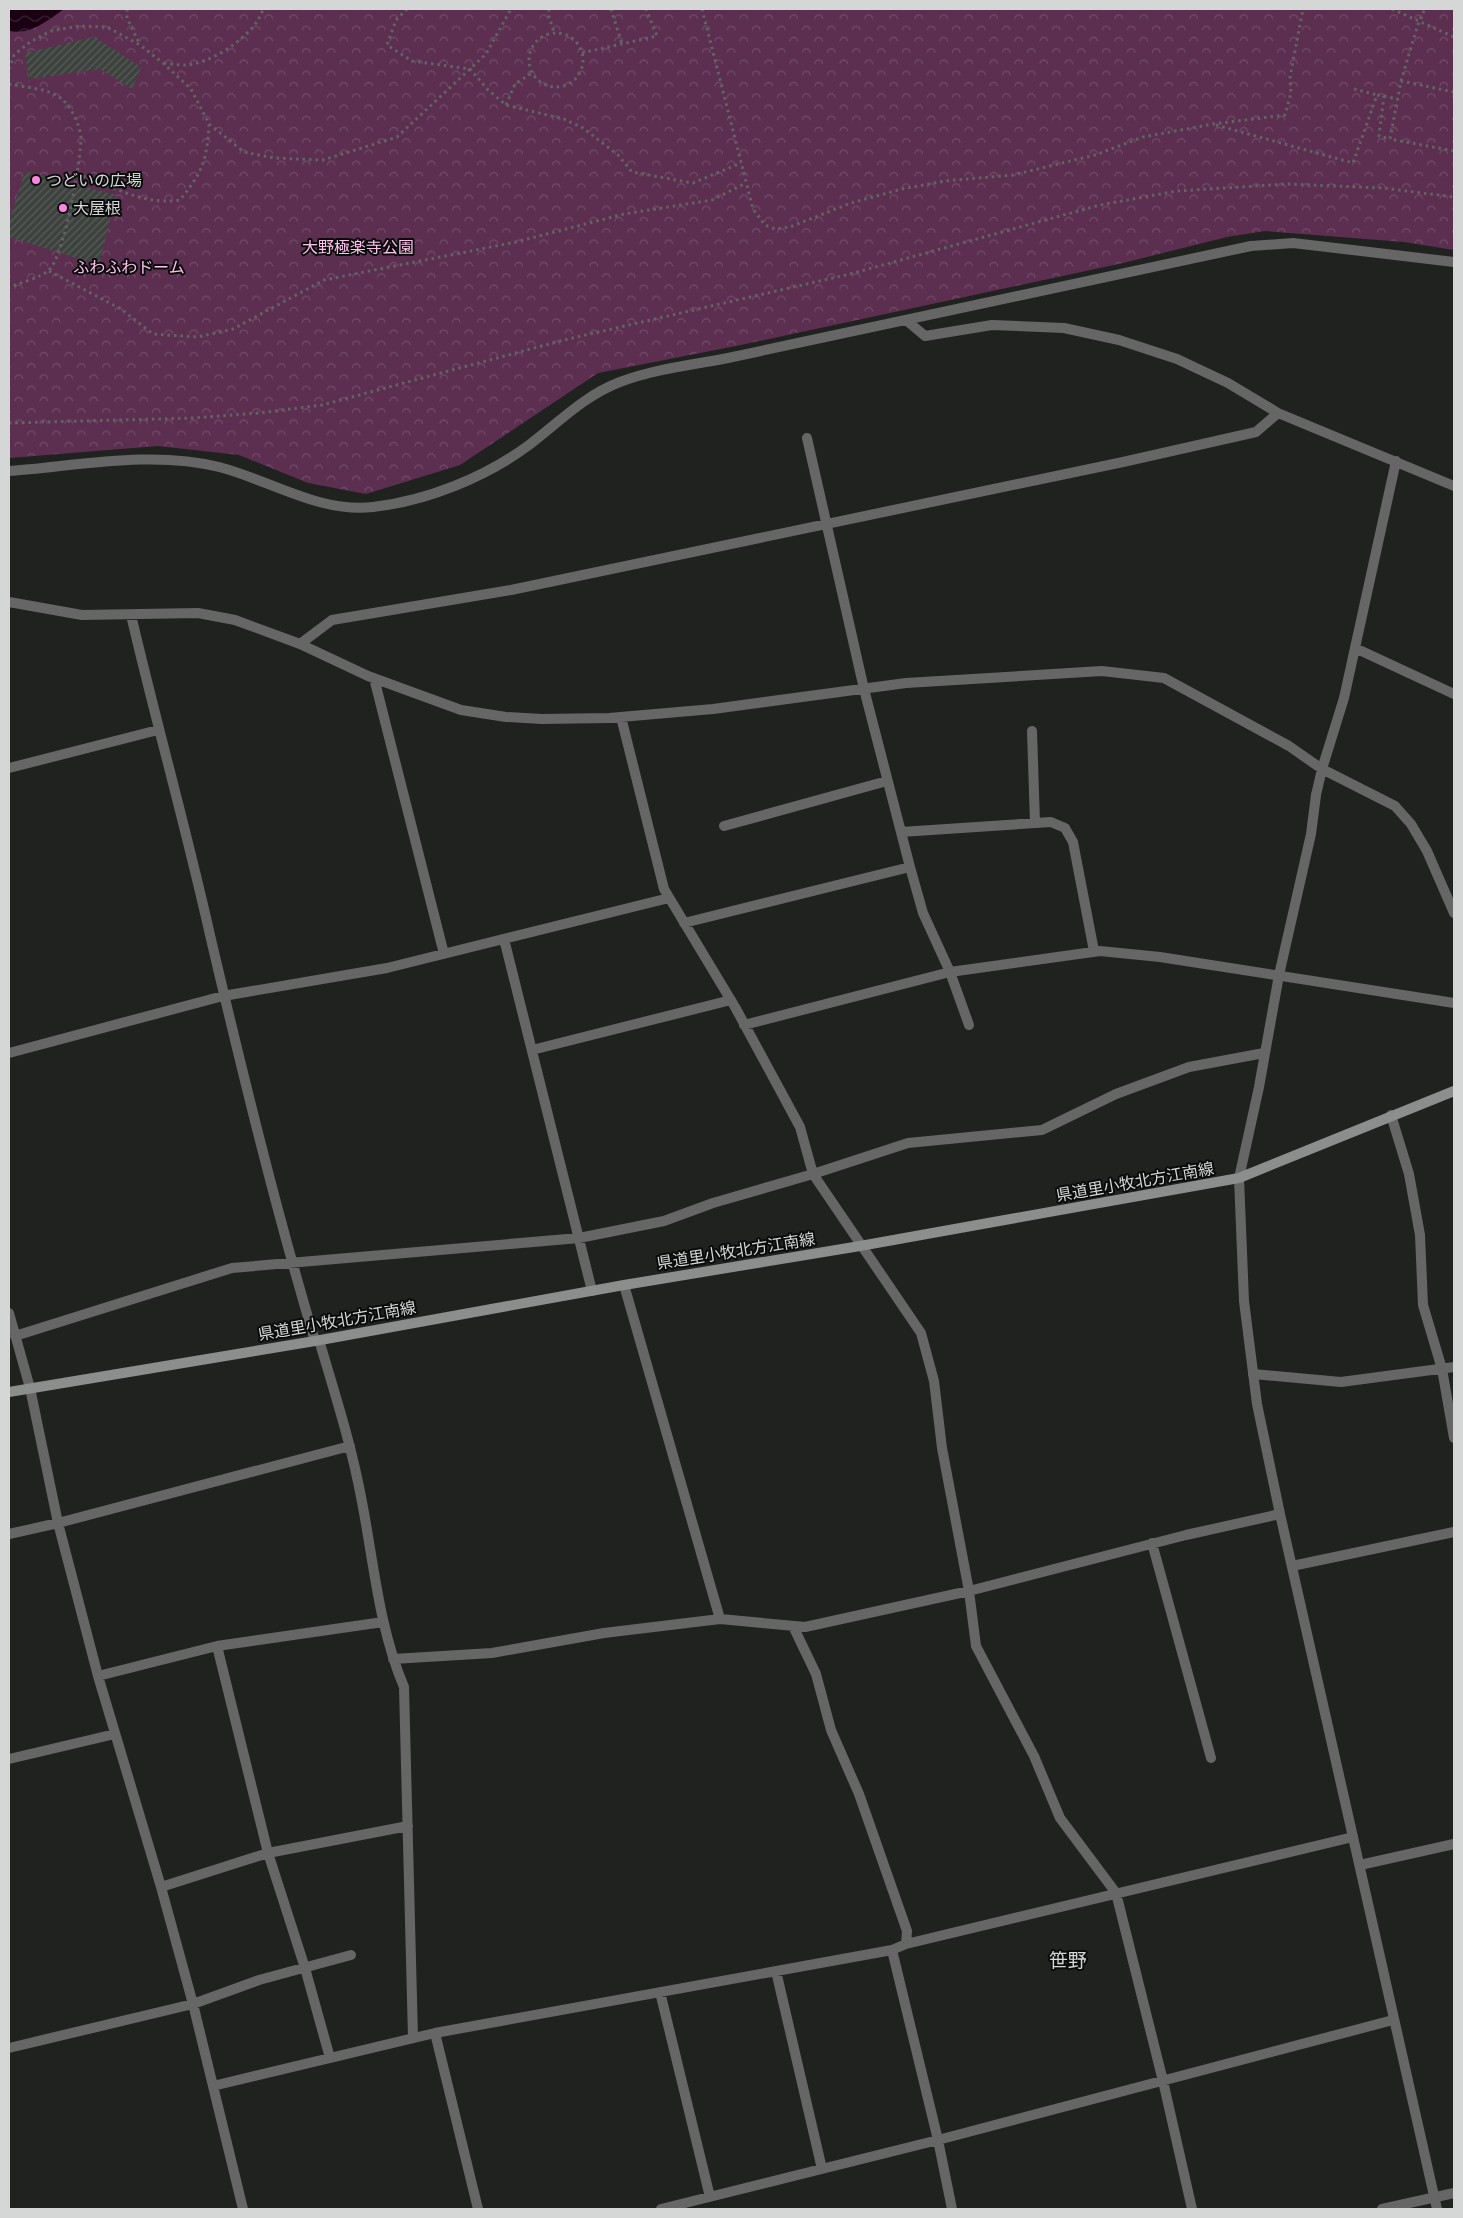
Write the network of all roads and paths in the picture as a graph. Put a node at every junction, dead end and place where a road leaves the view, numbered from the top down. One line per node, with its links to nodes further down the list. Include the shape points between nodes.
1 (127, 9): 16 (path, via 127,18)
2 (263, 9): 20 (path, via 255,27 240,42 210,58 185,66)
3 (407, 9): 22 (path, via 396,20 387,45 412,61)
4 (511, 9): 22 (path, via 486,54)
5 (550, 9): 13 (path)
6 (611, 9): 15 (path)
7 (646, 9): 15 (path, via 657,36)
8 (702, 9): 36 (path)
9 (1303, 9): 33 (path, via 1285,115)
10 (1392, 9): 12 (path)
11 (1425, 9): 12 (path)
12 (1419, 21): 14 (path); 24 (path)
13 (554, 33): 17 (path, via 572,38); 23 (path, via 545,35 532,46 529,64)
14 (1454, 37)
15 (622, 44): 17 (path)
16 (140, 45): 19 (path, via 107,27 79,26 51,31); 20 (path)
17 (582, 53): 23 (path, via 581,70 569,83 552,87 537,80)
18 (9, 55): 19 (path)
19 (14, 55): 21 (path)
20 (163, 63): 32 (path, via 191,89)
21 (9, 69)
22 (470, 69): 31 (path); 32 (path, via 397,137 323,160 274,158 244,152)
23 (532, 73): 31 (path, via 514,84)
24 (1401, 81): 27 (path); 30 (path)
25 (9, 84): 37 (path, via 53,93 64,101 74,115 81,136)
26 (1354, 90): 28 (path)
27 (1454, 92)
28 (1377, 95): 29 (path); 33 (path, via 1353,162)
29 (1384, 96): 30 (path); 34 (path, via 1379,136)
30 (1397, 99): 34 (path)
31 (506, 105): 36 (path, via 564,119 583,128 618,156 632,172 693,183)
32 (209, 124): 37 (path, via 207,154 194,183 180,200 162,203 139,199)
33 (1213, 124): 38 (path, via 1142,137 1096,154 1012,175 945,181 902,189 851,203 790,227 774,229 765,225 753,209)
34 (1390, 139): 35 (path)
35 (1454, 151)
36 (741, 163): 38 (path)
37 (77, 174): 41 (path, via 60,252)
38 (746, 183): 41 (path, via 712,200 624,214 516,242 324,280 233,330 198,337 153,334 121,310)
39 (1454, 197): 45 (path, via 1383,188 1286,184 1177,191 1100,205 850,274 564,340 322,404 194,418)
40 (1454, 262): 43 (street, via 1293,243 1252,246)
41 (49, 271): 42 (path)
42 (9, 286)
43 (906, 320): 44 (street, via 925,336 992,325 1064,328 1119,340 1186,363); 48 (street, via 652,372 619,382 590,397 527,446 468,481 432,495 372,507 342,506 305,499 218,467 179,461 141,460)
44 (1278, 412): 47 (street); 50 (street, via 1256,432)
45 (9, 423)
46 (807, 438): 50 (street)
47 (1396, 461): 49 (street); 54 (street)
48 (9, 472)
49 (1454, 486)
50 (828, 525): 53 (street, via 511,590 332,620); 56 (street)
51 (9, 602): 52 (street, via 82,615)
52 (131, 615): 53 (street, via 198,613 236,620); 59 (street)
53 (300, 644): 55 (street)
54 (1355, 648): 57 (street); 62 (street, via 1344,698)
55 (374, 678): 58 (street, via 461,710 542,719); 73 (street)
56 (864, 688): 58 (street, via 722,708); 62 (street, via 1102,671 1164,678 1289,746); 63 (street)
57 (1454, 694)
58 (621, 717): 68 (street, via 664,889)
59 (158, 730): 61 (street); 76 (street)
60 (1032, 731): 64 (street)
61 (9, 768)
62 (1322, 769): 69 (street, via 1395,806 1411,824 1427,851); 75 (street, via 1311,834)
63 (887, 780): 65 (street); 66 (street)
64 (1035, 823): 66 (street); 72 (street, via 1051,822 1065,828 1073,842)
65 (724, 826)
66 (901, 832): 67 (street)
67 (910, 867): 70 (street); 74 (street, via 923,913)
68 (669, 898): 70 (street); 71 (street)
69 (1454, 913)
70 (684, 923): 77 (street)
71 (504, 939): 73 (street); 81 (street)
72 (1094, 951): 74 (street); 75 (street, via 1160,957)
73 (444, 954): 76 (street, via 387,968)
74 (950, 972): 79 (street); 80 (street)
75 (1279, 975): 78 (street); 82 (street)
76 (223, 996): 83 (street); 90 (street)
77 (731, 1000): 80 (street); 81 (street)
78 (1454, 1003)
79 (969, 1025)
80 (744, 1026): 86 (street, via 800,1127)
81 (532, 1050): 88 (street)
82 (1264, 1052): 86 (street, via 1189,1067 1116,1094 1042,1130 908,1143); 87 (street)
83 (9, 1053)
84 (1454, 1091): 85 (main road, 県道里小牧北方江南線)
85 (1391, 1116): 87 (main road, 県道里小牧北方江南線); 97 (street, via 1409,1174 1420,1235 1424,1305)
86 (813, 1174): 88 (street, via 664,1221); 89 (street)
87 (1239, 1178): 89 (main road, 県道里小牧北方江南線); 98 (street, via 1244,1301)
88 (579, 1238): 90 (street); 92 (street)
89 (860, 1246): 91 (main road, 県道里小牧北方江南線); 109 (street, via 921,1333 934,1381 942,1448)
90 (291, 1262): 94 (street, via 232,1268); 95 (street)
91 (624, 1285): 92 (main road, 県道里小牧北方江南線); 110 (street)
92 (592, 1291): 95 (main road, 県道里小牧北方江南線)
93 (9, 1314): 94 (street)
94 (15, 1336): 99 (street)
95 (317, 1341): 99 (main road, 県道里小牧北方江南線); 102 (street)
96 (1454, 1367): 97 (street)
97 (1442, 1368): 98 (street, via 1342,1382); 101 (street)
98 (1253, 1374): 103 (street)
99 (30, 1388): 100 (main road, 県道里小牧北方江南線); 104 (street)
100 (9, 1392)
101 (1454, 1438)
102 (350, 1446): 104 (street); 111 (street)
103 (1280, 1514): 107 (street); 108 (street)
104 (58, 1523): 106 (street); 115 (street)
105 (1454, 1532): 108 (street)
106 (9, 1534)
107 (1152, 1543): 109 (street); 117 (street)
108 (1292, 1566): 120 (street)
109 (969, 1591): 112 (street, via 805,1627); 125 (street, via 976,1646 1034,1756 1060,1818)
110 (720, 1619): 112 (street); 114 (street, via 604,1633 492,1653)
111 (383, 1622): 113 (street); 114 (street)
112 (794, 1626): 126 (street, via 816,1674 831,1730 864,1810 907,1931)
113 (217, 1646): 115 (street); 122 (street)
114 (392, 1659): 119 (street, via 404,1687)
115 (98, 1676): 116 (street)
116 (115, 1734): 118 (street); 124 (street)
117 (1211, 1758)
118 (9, 1759)
119 (408, 1826): 122 (street); 135 (street)
120 (1353, 1837): 123 (street); 125 (street)
121 (1454, 1844): 123 (street)
122 (268, 1852): 124 (street); 129 (street)
123 (1360, 1865): 133 (street)
124 (161, 1887): 132 (street)
125 (1116, 1893): 126 (street); 138 (street)
126 (906, 1944): 127 (street)
127 (892, 1950): 130 (street); 140 (street)
128 (351, 1955): 129 (street)
129 (305, 1968): 132 (street, via 259,1980); 137 (street)
130 (776, 1971): 131 (street); 141 (street)
131 (660, 1992): 134 (street); 143 (street)
132 (193, 2004): 136 (street); 139 (street)
133 (1394, 2020): 138 (street); 144 (street)
134 (435, 2032): 135 (street); 146 (street)
135 (413, 2038): 137 (street)
136 (9, 2048)
137 (330, 2058): 139 (street)
138 (1163, 2081): 140 (street); 149 (street)
139 (213, 2086): 145 (street)
140 (938, 2140): 141 (street); 148 (street)
141 (822, 2169): 143 (street)
142 (1454, 2193): 144 (street)
143 (710, 2197): 147 (street)
144 (1434, 2198): 150 (street); 151 (street)
145 (243, 2209)
146 (478, 2209)
147 (661, 2209)
148 (952, 2209)
149 (1192, 2209)
150 (1382, 2209)
151 (1437, 2209)

